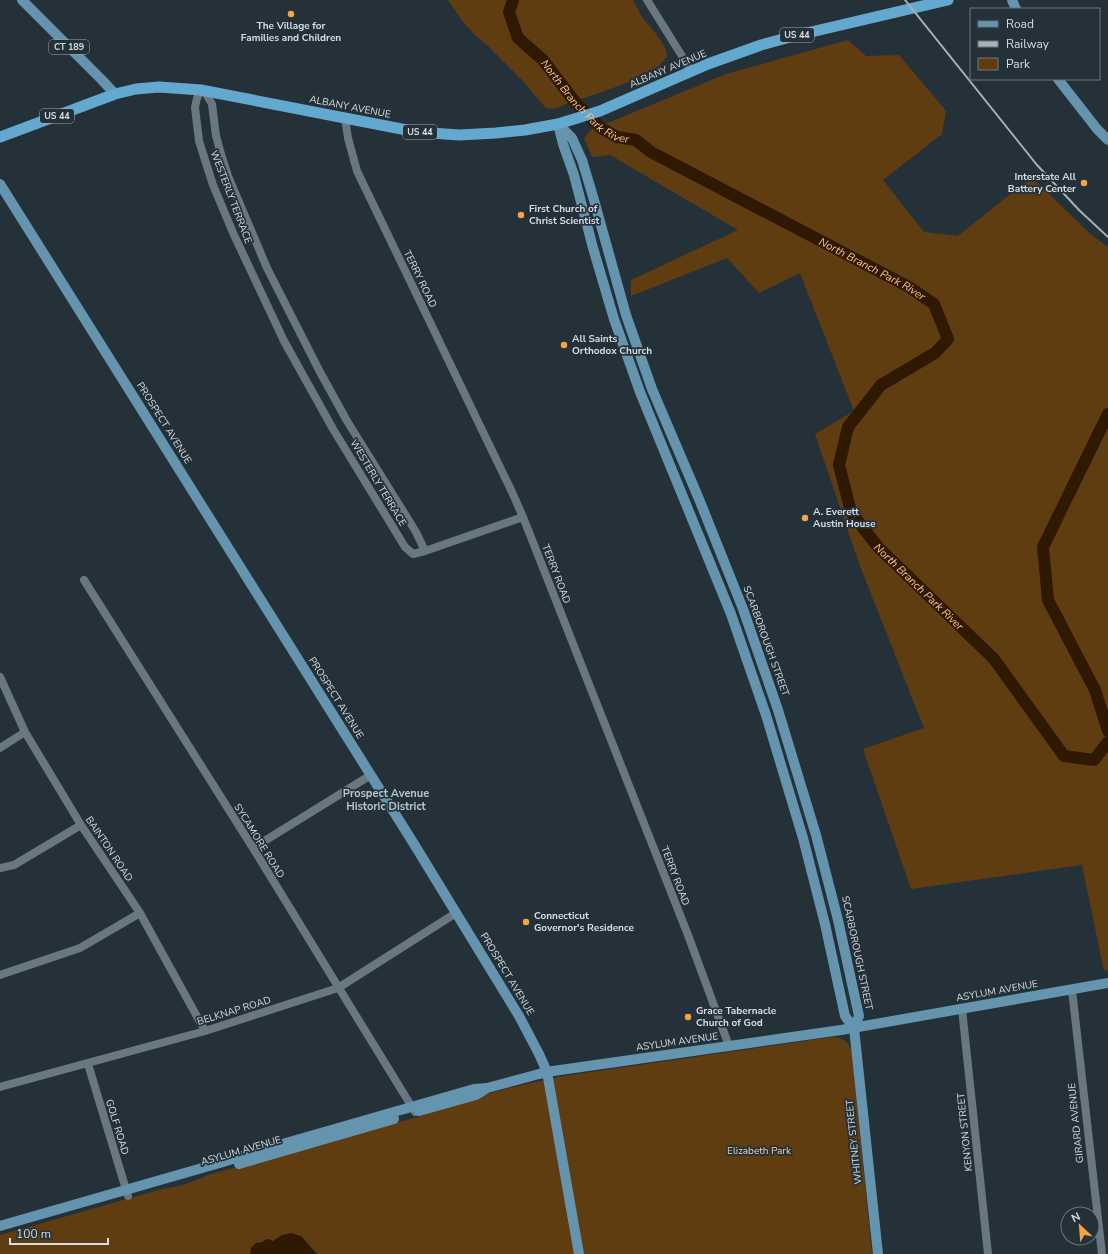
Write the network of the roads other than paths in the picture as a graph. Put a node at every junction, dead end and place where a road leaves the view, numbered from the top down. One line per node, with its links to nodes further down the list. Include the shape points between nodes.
1 (22, 0): 7 (main road, CT 189)
2 (647, 0): 4 (street)
3 (948, 0): 4 (highway, ALBANY AVENUE / US 44, via 766,44)
4 (692, 72): 9 (highway, ALBANY AVENUE / US 44, via 600,111)
5 (1059, 80): 11 (main road)
6 (201, 90): 7 (highway, ALBANY AVENUE / US 44, via 167,87 136,89); 8 (highway, ALBANY AVENUE / US 44); 20 (street, WESTERLY TERRACE, via 212,104 216,136 228,176 267,268 347,421 416,532); 20 (street, WESTERLY TERRACE, via 195,107 199,141 213,185 284,341 333,429 405,547 413,554)
7 (115, 94): 10 (highway, ALBANY AVENUE / US 44)
8 (345, 118): 9 (highway, ALBANY AVENUE / US 44, via 417,132 459,135 510,132); 19 (street, TERRY ROAD, via 357,171)
9 (558, 124): 13 (main road, SCARBOROUGH STREET, via 572,138 582,160); 14 (main road)
10 (0, 137)
11 (1108, 140)
12 (0, 184): 29 (main road, PROSPECT AVENUE)
13 (626, 315): 14 (main road); 15 (main road, SCARBOROUGH STREET)
14 (614, 319): 16 (main road)
15 (652, 389): 16 (main road); 17 (main road, SCARBOROUGH STREET)
16 (640, 392): 18 (main road)
17 (699, 499): 18 (main road); 22 (main road, SCARBOROUGH STREET)
18 (687, 504): 23 (main road)
19 (523, 517): 20 (street, WESTERLY TERRACE); 46 (street, TERRY ROAD, via 688,935)
20 (425, 551)
21 (84, 580): 33 (street, SYCAMORE ROAD)
22 (743, 609): 23 (main road); 25 (main road, SCARBOROUGH STREET)
23 (731, 614): 26 (main road)
24 (0, 677): 27 (street, BAINTON ROAD)
25 (778, 710): 26 (main road); 31 (main road, SCARBOROUGH STREET)
26 (766, 715): 32 (main road)
27 (25, 732): 28 (street); 30 (street, BAINTON ROAD)
28 (0, 748)
29 (371, 776): 33 (street); 36 (main road, PROSPECT AVENUE)
30 (81, 825): 34 (street, via 14,865); 35 (street, BAINTON ROAD)
31 (816, 835): 32 (main road); 37 (main road, SCARBOROUGH STREET)
32 (803, 838): 38 (main road)
33 (252, 848): 41 (street, SYCAMORE ROAD)
34 (0, 868)
35 (140, 913): 39 (street, via 80,948); 45 (street, BAINTON ROAD)
36 (456, 913): 41 (street, BELKNAP ROAD); 48 (main road, PROSPECT AVENUE, via 519,1016)
37 (838, 920): 38 (main road); 44 (main road, SCARBOROUGH STREET, via 859,1016)
38 (825, 924): 44 (main road, via 844,1016)
39 (0, 975)
40 (1108, 983): 42 (main road, ASYLUM AVENUE)
41 (338, 988): 45 (street, BELKNAP ROAD); 50 (street, SYCAMORE ROAD)
42 (1072, 990): 43 (main road, ASYLUM AVENUE); 57 (street, GIRARD AVENUE)
43 (962, 1009): 44 (main road, ASYLUM AVENUE); 56 (street, KENYON STREET)
44 (854, 1028): 46 (main road, ASYLUM AVENUE); 55 (main road, WHITNEY STREET)
45 (205, 1031): 47 (street, BELKNAP ROAD)
46 (729, 1046): 48 (main road, ASYLUM AVENUE)
47 (88, 1064): 49 (street, BELKNAP ROAD); 51 (street, GOLF ROAD)
48 (547, 1072): 50 (main road, ASYLUM AVENUE, via 474,1089); 54 (main road, PROSPECT AVENUE)
49 (0, 1088)
50 (413, 1110): 51 (main road, ASYLUM AVENUE)
51 (127, 1193): 52 (main road, ASYLUM AVENUE); 53 (main road, ASYLUM AVENUE)
52 (0, 1226)
53 (0, 1233)
54 (579, 1254)
55 (878, 1254)
56 (988, 1254)
57 (1102, 1254)

